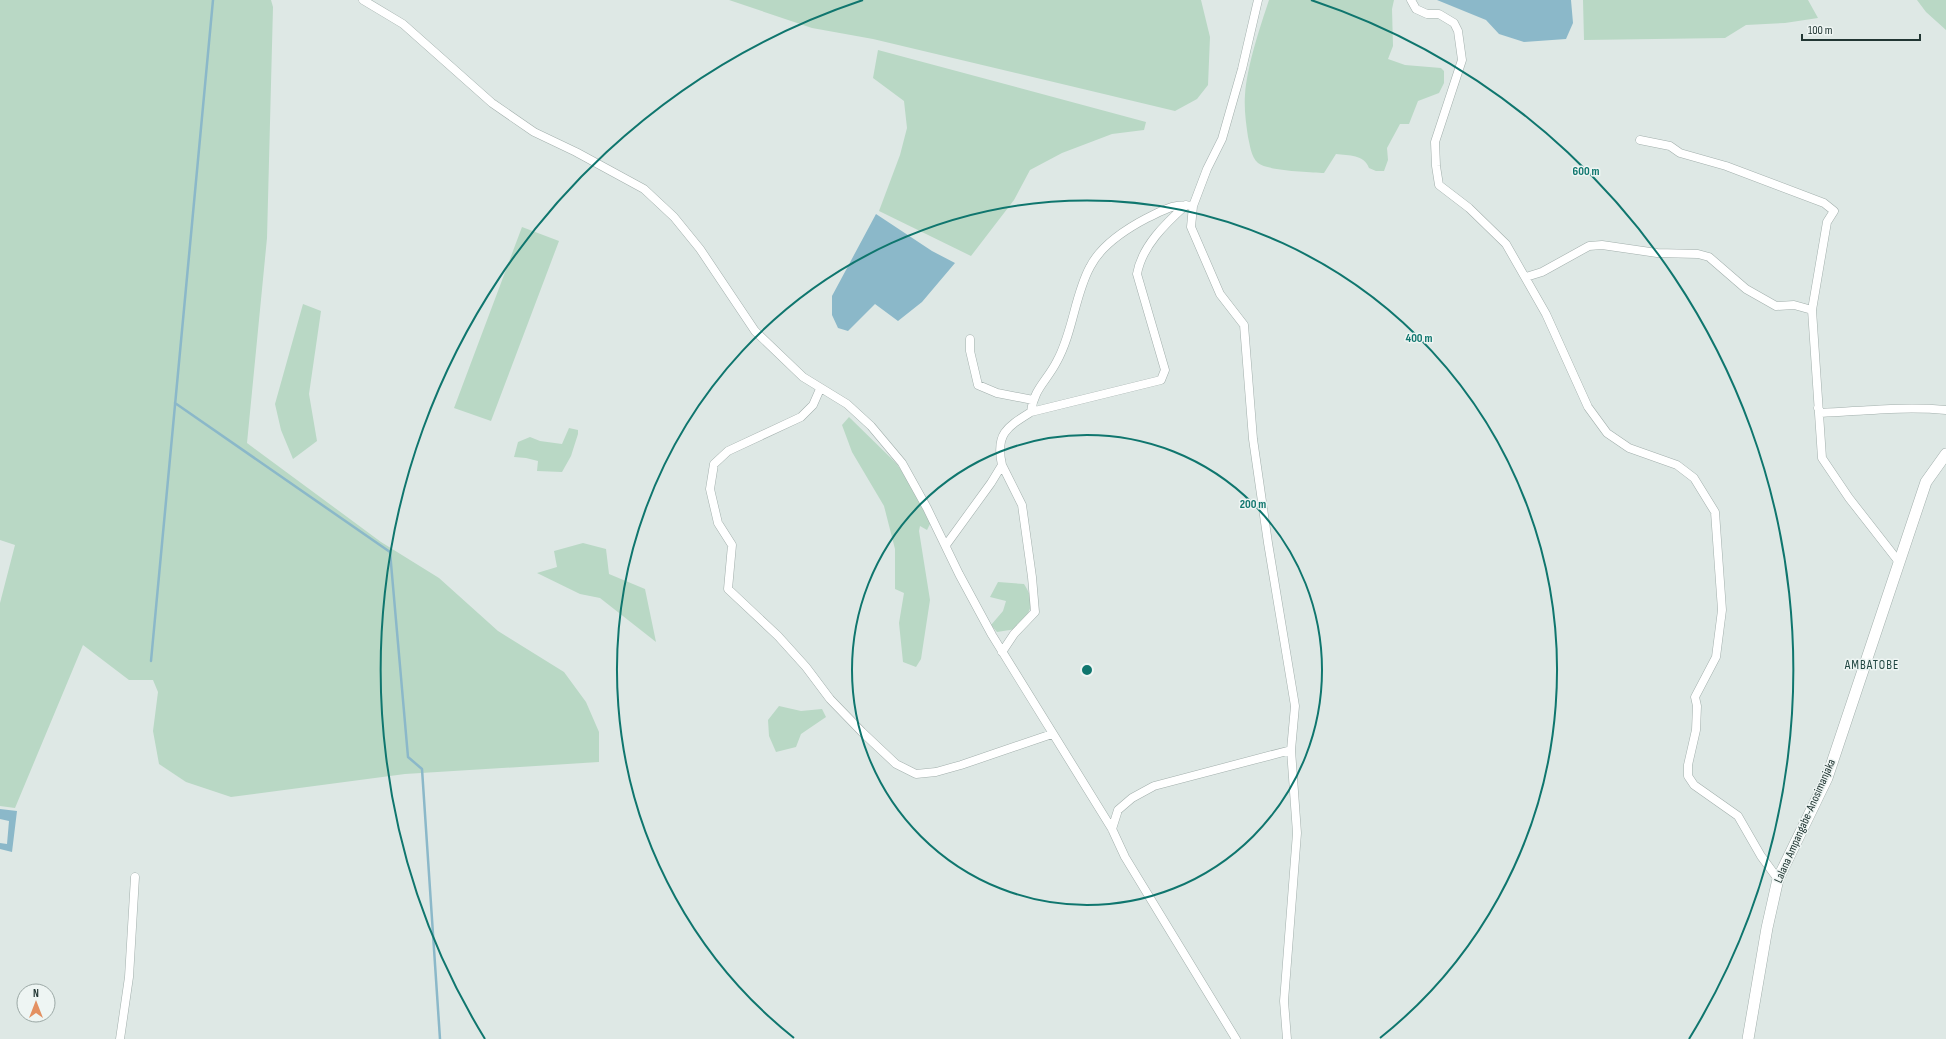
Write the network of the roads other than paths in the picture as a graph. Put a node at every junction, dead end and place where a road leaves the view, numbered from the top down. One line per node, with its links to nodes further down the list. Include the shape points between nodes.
1 (362, 0): 9 (street, via 403,24 492,102 534,132 644,189 674,218 700,249 755,331 803,377)
2 (1258, 0): 5 (street, via 1222,139)
3 (1411, 0): 6 (street, via 1416,9 1427,14 1438,14 1454,23 1458,31 1462,60 1435,142 1439,185 1469,208 1506,244)
4 (1640, 140): 7 (street, via 1670,146 1680,153 1726,166 1830,206 1834,211 1827,222)
5 (1189, 206): 10 (street, via 1180,204 1135,224 1108,244 1090,266 1057,362); 13 (street, via 1164,225 1140,261 1137,274 1165,370 1161,380); 20 (street, via 1191,228 1220,294 1244,325 1254,439 1268,544 1295,706)
6 (1526, 277): 7 (street, via 1542,272 1588,246 1602,245 1657,253 1698,254 1709,257 1746,289 1776,306 1794,305); 23 (street, via 1546,314 1588,407 1607,433 1629,448 1677,466 1694,478 1715,512 1722,610 1716,657 1695,697 1698,706 1696,730 1688,776 1694,785 1738,816 1761,856)
7 (1812, 310): 11 (street)
8 (970, 339): 10 (street, via 970,351 978,385 997,394)
9 (820, 389): 16 (street, via 847,404 872,426 902,463); 19 (street, via 813,405 801,417 728,451 714,464 710,489 718,523 732,545 728,588 778,636 830,699 862,732 896,764 916,774 961,765)
10 (1033, 400): 13 (street)
11 (1818, 408): 12 (street, via 1821,413 1920,408); 17 (street, via 1822,458 1849,498)
12 (1946, 410)
13 (1032, 412): 15 (street, via 1010,425 1000,438)
14 (1946, 454): 17 (street, Lalana Ampangabe-Anosimanjaka, via 1926,482)
15 (1002, 465): 16 (street); 18 (street, via 1022,504 1035,612 1014,634)
16 (946, 545): 18 (street)
17 (1899, 562): 23 (street, Lalana Ampangabe-Anosimanjaka, via 1827,778)
18 (1002, 652): 19 (street)
19 (1052, 734): 21 (street)
20 (1291, 750): 21 (street, via 1154,786 1132,798 1118,810); 26 (street, via 1297,833 1284,1002)
21 (1112, 829): 25 (street, via 1125,857)
22 (135, 877): 24 (street, via 129,976)
23 (1778, 879): 27 (street, Lalana Ampangabe-Anosimanjaka)
24 (120, 1039)
25 (1236, 1039)
26 (1287, 1039)
27 (1748, 1039)

